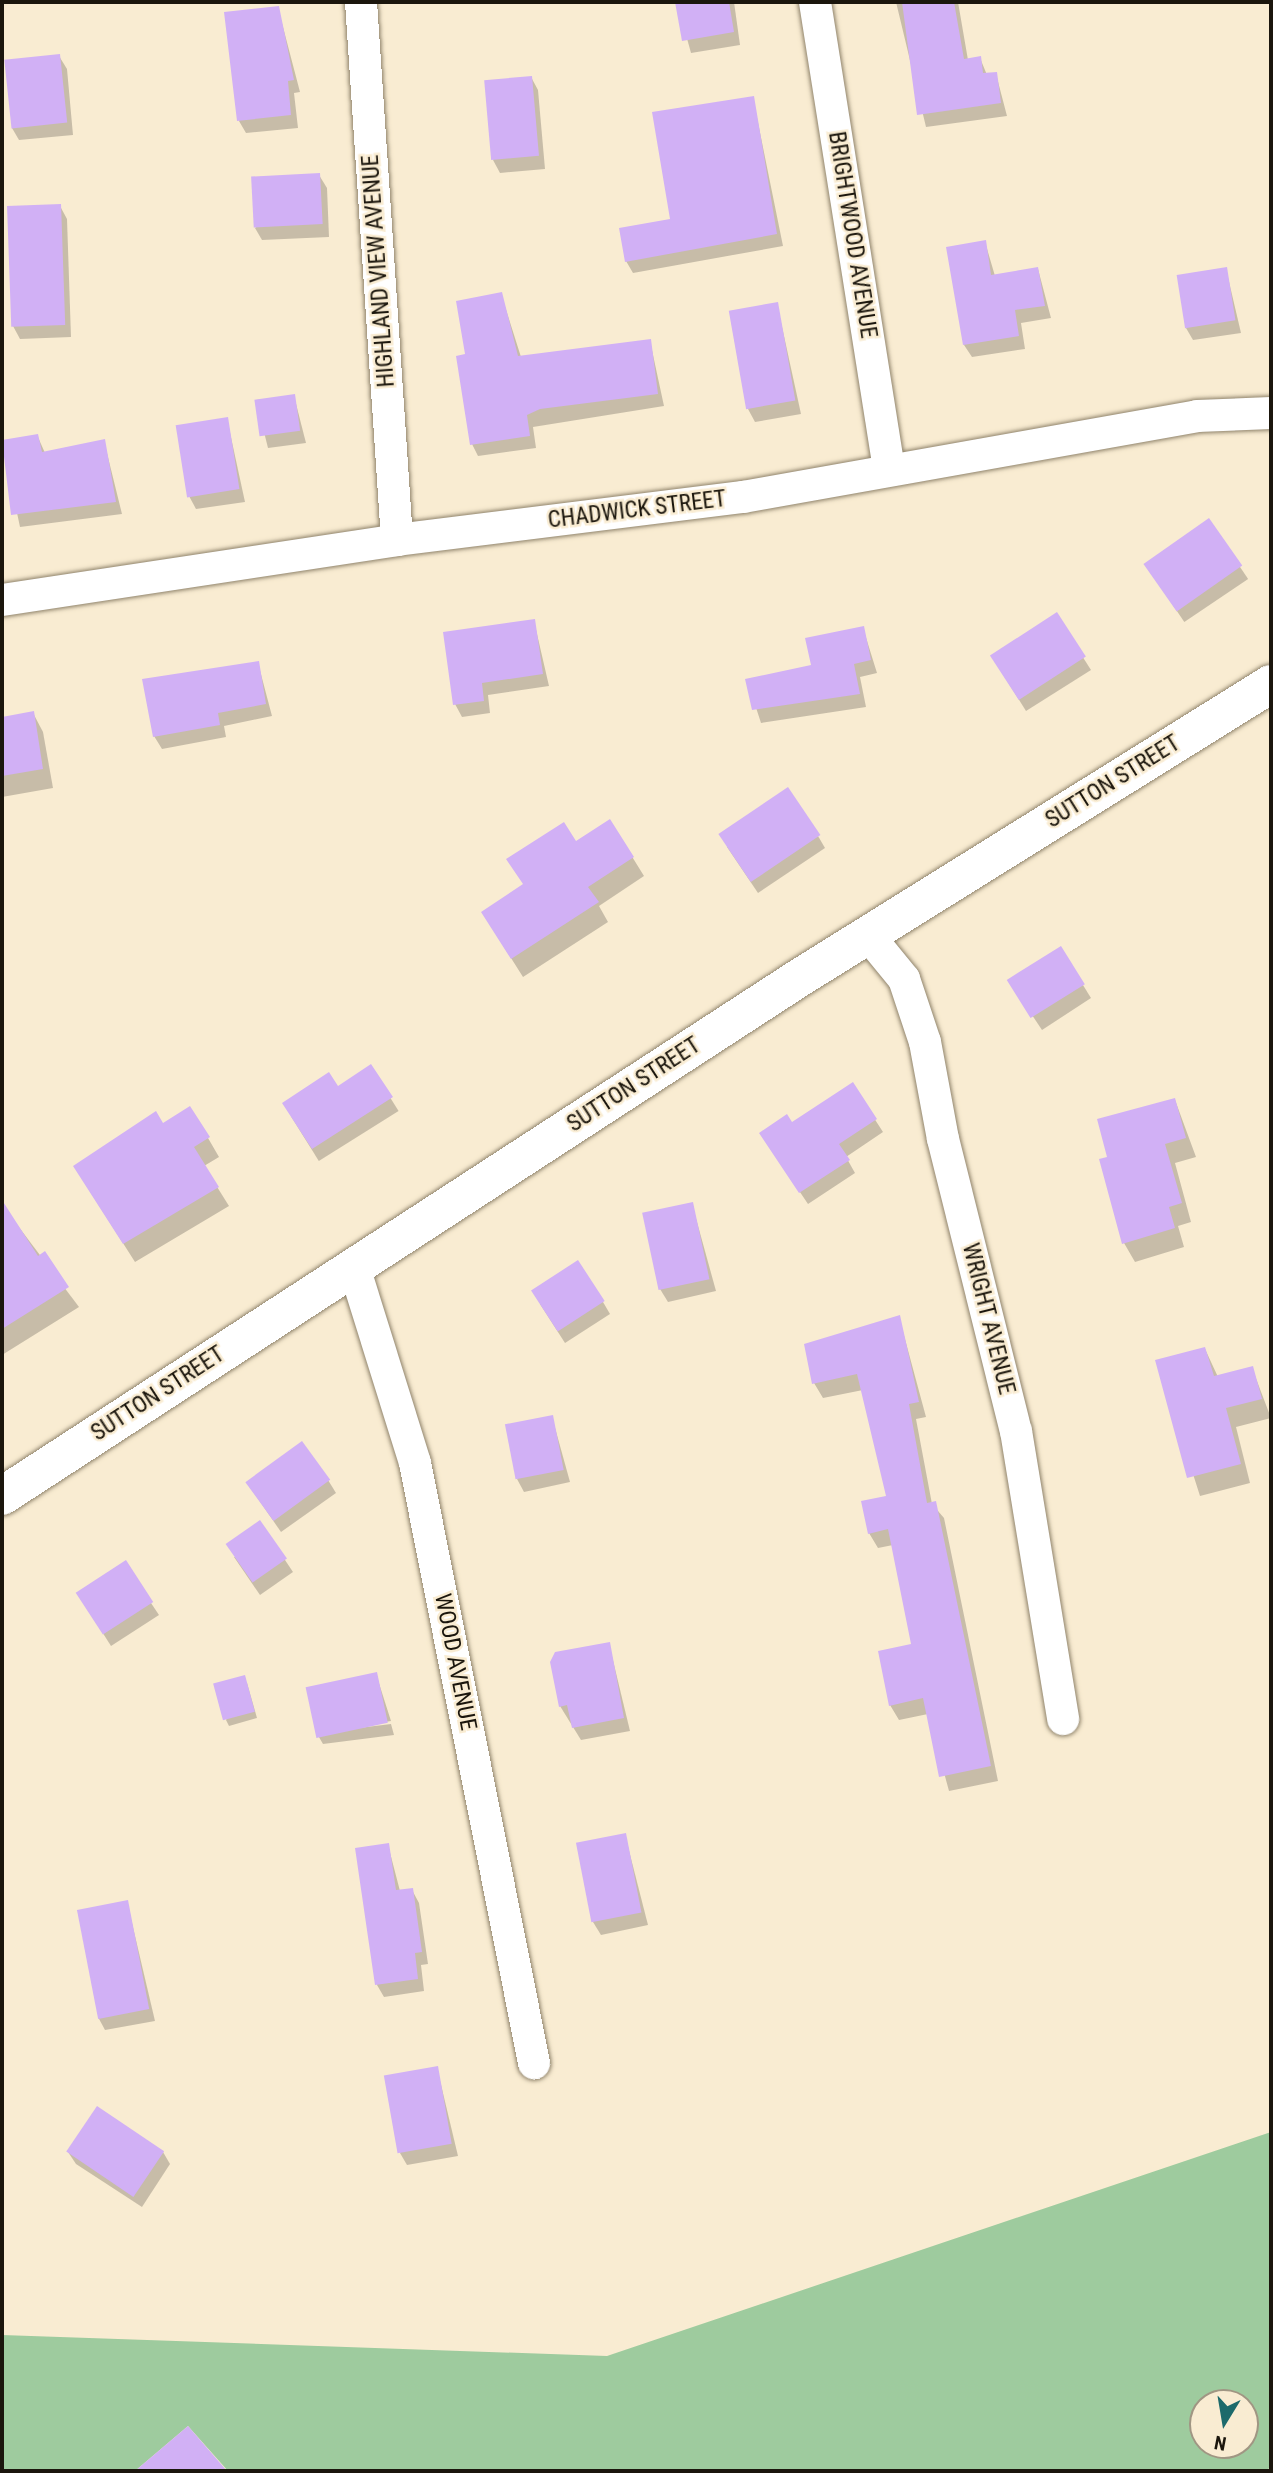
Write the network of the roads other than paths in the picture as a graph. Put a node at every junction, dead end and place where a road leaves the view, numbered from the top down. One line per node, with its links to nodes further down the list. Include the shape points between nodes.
1 (361, 2): 5 (street, HIGHLAND VIEW AVENUE)
2 (815, 2): 4 (street, BRIGHTWOOD AVENUE)
3 (1271, 414): 4 (street, CHADWICK STREET, via 1196,415)
4 (889, 469): 5 (street, CHADWICK STREET, via 743,497)
5 (397, 540): 6 (street, CHADWICK STREET)
6 (2, 600)
7 (1271, 684): 8 (highway, SUTTON STREET)
8 (868, 935): 9 (highway, SUTTON STREET); 11 (street, WRIGHT AVENUE, via 904,979 925,1042 943,1139 1016,1431)
9 (355, 1267): 10 (highway, SUTTON STREET); 12 (street, WOOD AVENUE, via 415,1463)
10 (2, 1496)
11 (1063, 1719)
12 (534, 2063)

